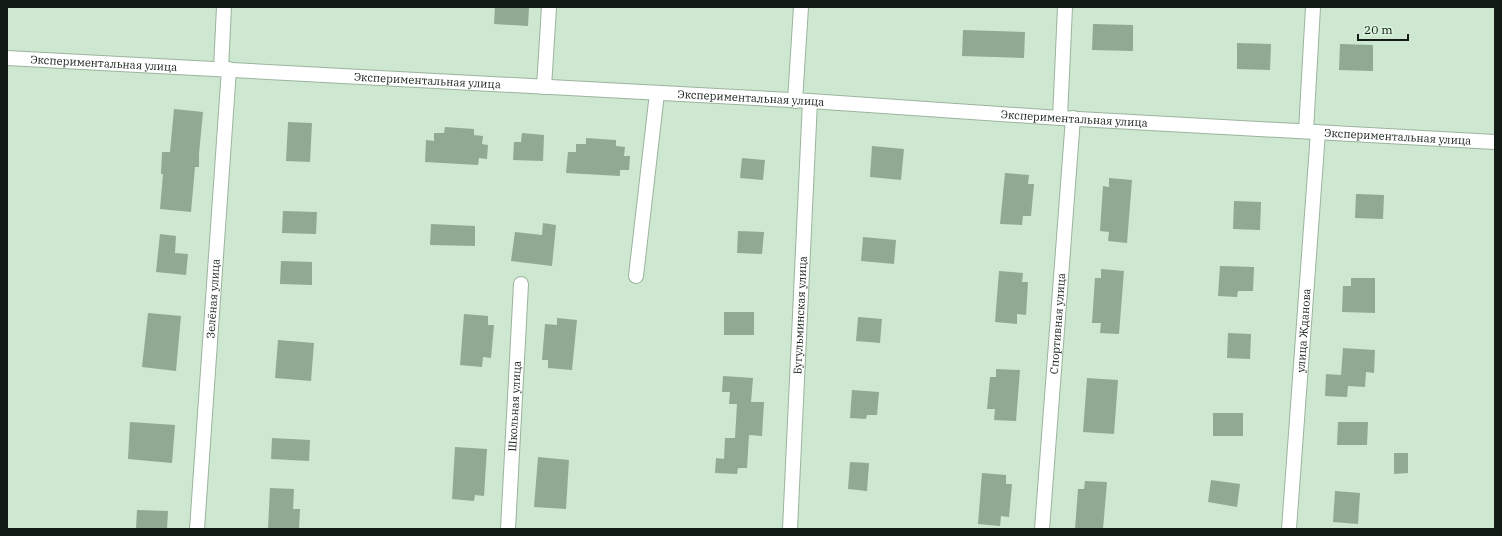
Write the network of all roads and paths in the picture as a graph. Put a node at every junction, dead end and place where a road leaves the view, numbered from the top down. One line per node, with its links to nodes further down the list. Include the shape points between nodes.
1 (224, 7): 7 (street, Зелёная улица)
2 (549, 7): 8 (street)
3 (801, 7): 10 (street)
4 (1065, 7): 12 (street, Спортивная улица)
5 (1313, 7): 13 (street, улица Жданова)
6 (7, 58): 7 (street, Экспериментальная улица)
7 (225, 69): 8 (street, Экспериментальная улица); 17 (street, Зелёная улица)
8 (544, 87): 9 (street, Экспериментальная улица)
9 (657, 93): 10 (street, Экспериментальная улица); 15 (street)
10 (795, 101): 11 (street, Экспериментальная улица)
11 (810, 101): 12 (street, Экспериментальная улица); 19 (street, Бугульминская улица)
12 (1067, 118): 13 (street, Экспериментальная улица); 20 (street, Спортивная улица)
13 (1312, 131): 14 (street, Экспериментальная улица); 21 (street, улица Жданова)
14 (1495, 142)
15 (636, 276)
16 (521, 284): 18 (street, Школьная улица)
17 (197, 529)
18 (508, 529)
19 (790, 529)
20 (1042, 529)
21 (1289, 529)

